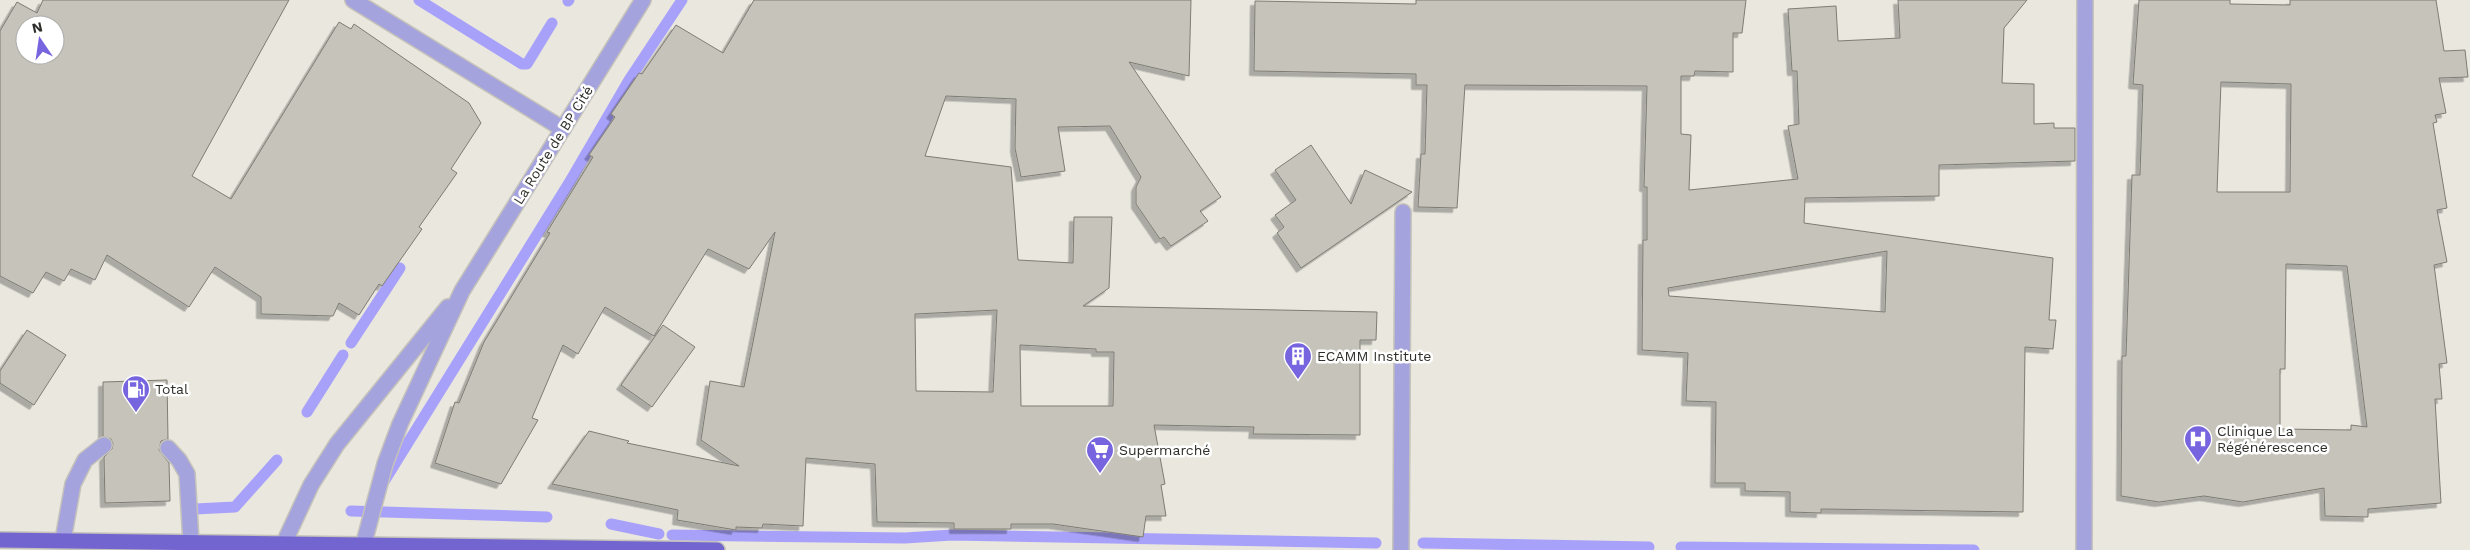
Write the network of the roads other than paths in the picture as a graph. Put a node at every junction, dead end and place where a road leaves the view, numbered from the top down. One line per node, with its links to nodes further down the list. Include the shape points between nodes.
1 (353, 0): 4 (street)
2 (643, 0): 4 (street, La Route de BP Cité)
3 (2084, 0): 16 (street)
4 (563, 129): 6 (street, La Route de BP Cité)
5 (1403, 212): 15 (street)
6 (462, 291): 12 (street, La Route de BP Cité, via 337,444 312,485); 13 (street, La Route de BP Cité, via 400,424 385,464)
7 (104, 445): 10 (street, via 85,460 73,484)
8 (168, 448): 11 (street, via 187,474)
9 (0, 540): 10 (main road)
10 (63, 540): 11 (main road)
11 (191, 542): 12 (main road)
12 (283, 547): 13 (main road)
13 (363, 547): 14 (main road)
14 (717, 550)
15 (1401, 550)
16 (2084, 550)

